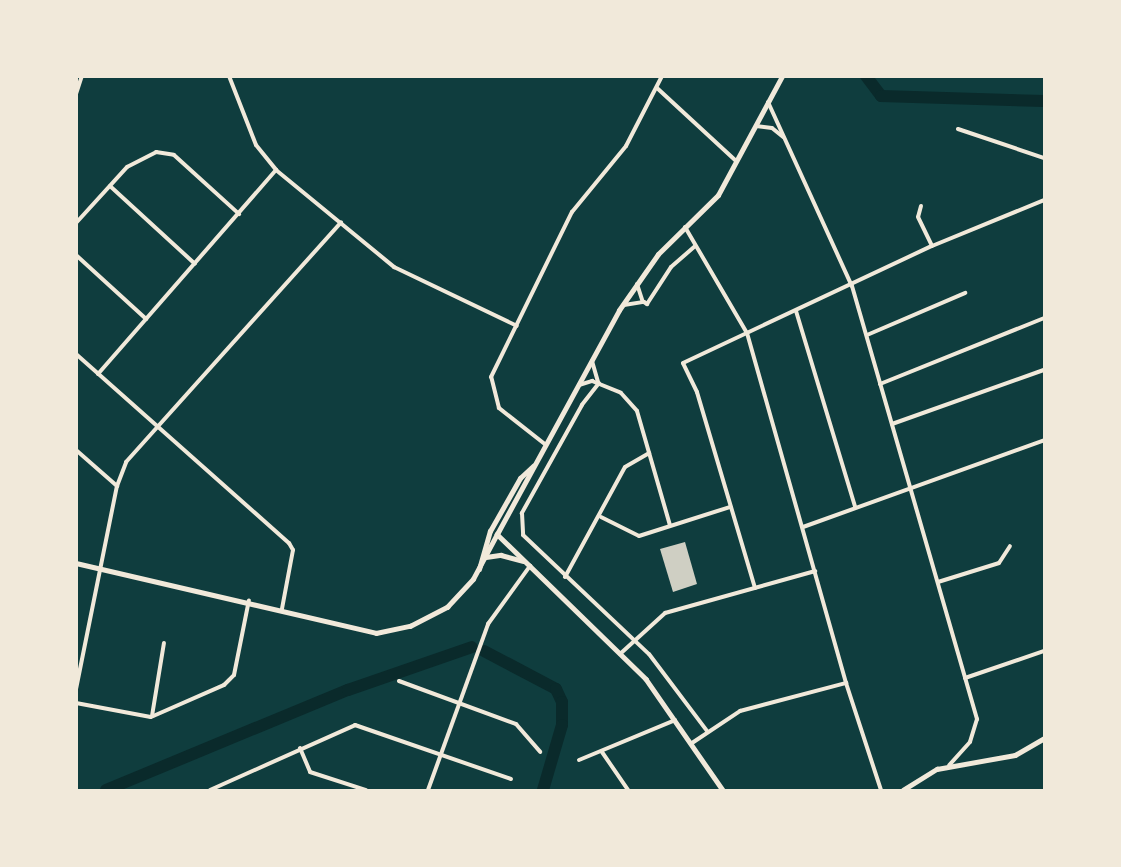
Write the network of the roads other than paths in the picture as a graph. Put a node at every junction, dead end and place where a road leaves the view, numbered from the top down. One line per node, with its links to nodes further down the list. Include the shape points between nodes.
1 (82, 76): 6 (street)
2 (229, 76): 13 (street, via 256,145)
3 (662, 76): 5 (street)
4 (782, 76): 7 (main road)
5 (657, 88): 12 (street); 33 (street, via 626,146 572,212)
6 (76, 94)
7 (768, 102): 8 (main road); 10 (street)
8 (755, 127): 10 (street, via 772,128); 12 (main road)
9 (958, 129): 11 (street)
10 (786, 140): 26 (street)
11 (1044, 158)
12 (737, 162): 20 (main road, via 718,195)
13 (276, 170): 17 (street); 18 (street)
14 (110, 186): 17 (street, via 136,159 165,152 174,155); 19 (street); 24 (street)
15 (1044, 200): 22 (street)
16 (921, 206): 22 (street, via 921,228)
17 (239, 214): 24 (street)
18 (341, 222): 33 (street, via 394,267); 44 (street)
19 (76, 223)
20 (685, 227): 21 (street); 25 (main road)
21 (695, 246): 28 (street, via 671,267 647,304); 34 (street)
22 (932, 246): 26 (street)
23 (76, 255): 32 (street)
24 (195, 264): 32 (street)
25 (637, 282): 28 (street); 29 (main road)
26 (852, 286): 30 (street); 35 (street)
27 (965, 293): 35 (street)
28 (644, 302): 29 (street, via 631,302)
29 (619, 310): 37 (main road)
30 (796, 311): 34 (street); 53 (street)
31 (1044, 318): 41 (street)
32 (146, 319): 39 (street)
33 (517, 326): 46 (street, via 491,377 491,387 508,418)
34 (747, 333): 52 (street, via 683,363 697,392); 56 (street)
35 (867, 335): 41 (street)
36 (76, 354): 39 (street)
37 (592, 360): 40 (street); 42 (main road)
38 (1044, 370): 43 (street)
39 (98, 374): 44 (street)
40 (599, 383): 42 (street); 48 (street, via 621,393 637,411); 65 (street, via 582,405 522,513 520,524 529,543)
41 (880, 384): 43 (street)
42 (579, 386): 46 (main road)
43 (892, 424): 51 (street)
44 (158, 428): 50 (street, via 126,462); 69 (street, via 289,543 293,550)
45 (1044, 440): 51 (street)
46 (546, 446): 49 (main road)
47 (76, 450): 50 (street)
48 (649, 453): 54 (street, via 625,467); 55 (street)
49 (538, 461): 57 (main road); 63 (main road, via 506,499 490,531)
50 (117, 486): 62 (street)
51 (909, 486): 53 (street); 66 (street)
52 (730, 507): 55 (street); 67 (street)
53 (855, 507): 56 (street)
54 (601, 517): 55 (street, via 639,536); 65 (street)
55 (670, 525)
56 (802, 527): 64 (street)
57 (497, 534): 59 (street); 61 (street)
58 (1011, 546): 66 (street, via 999,562)
59 (486, 557): 61 (street, via 501,555); 63 (street)
60 (76, 563): 62 (street)
61 (528, 564): 73 (street); 78 (street, via 493,615)
62 (102, 569): 68 (street); 77 (street)
63 (479, 569): 69 (street, via 447,607 428,619 392,631 353,630)
64 (815, 571): 67 (street); 76 (street)
65 (566, 577): 70 (street)
66 (938, 582): 74 (street)
67 (755, 588): 70 (street, via 665,613)
68 (249, 600): 69 (street); 80 (street, via 234,675 224,685)
69 (282, 609)
70 (634, 639): 73 (street); 82 (street, via 662,668)
71 (164, 643): 80 (street)
72 (1044, 651): 74 (street)
73 (620, 654): 81 (street, via 646,679)
74 (965, 678): 90 (street, via 977,719 976,730)
75 (399, 681): 78 (street)
76 (846, 683): 82 (street, via 740,711); 97 (street)
77 (76, 689)
78 (458, 702): 86 (street, via 516,724); 88 (street)
79 (76, 703): 80 (street)
80 (152, 717)
81 (675, 720): 84 (street); 87 (street)
82 (707, 731): 84 (street)
83 (1044, 738): 90 (street, via 1015,755)
84 (692, 743): 96 (street)
85 (300, 748): 88 (street, via 354,725); 92 (street); 93 (street, via 310,772)
86 (540, 752)
87 (602, 752): 89 (street); 95 (street)
88 (441, 756): 91 (street); 94 (street)
89 (579, 760)
90 (949, 765): 98 (street)
91 (512, 779)
92 (210, 790)
93 (366, 790)
94 (428, 790)
95 (628, 790)
96 (723, 790)
97 (881, 790)
98 (903, 790)

